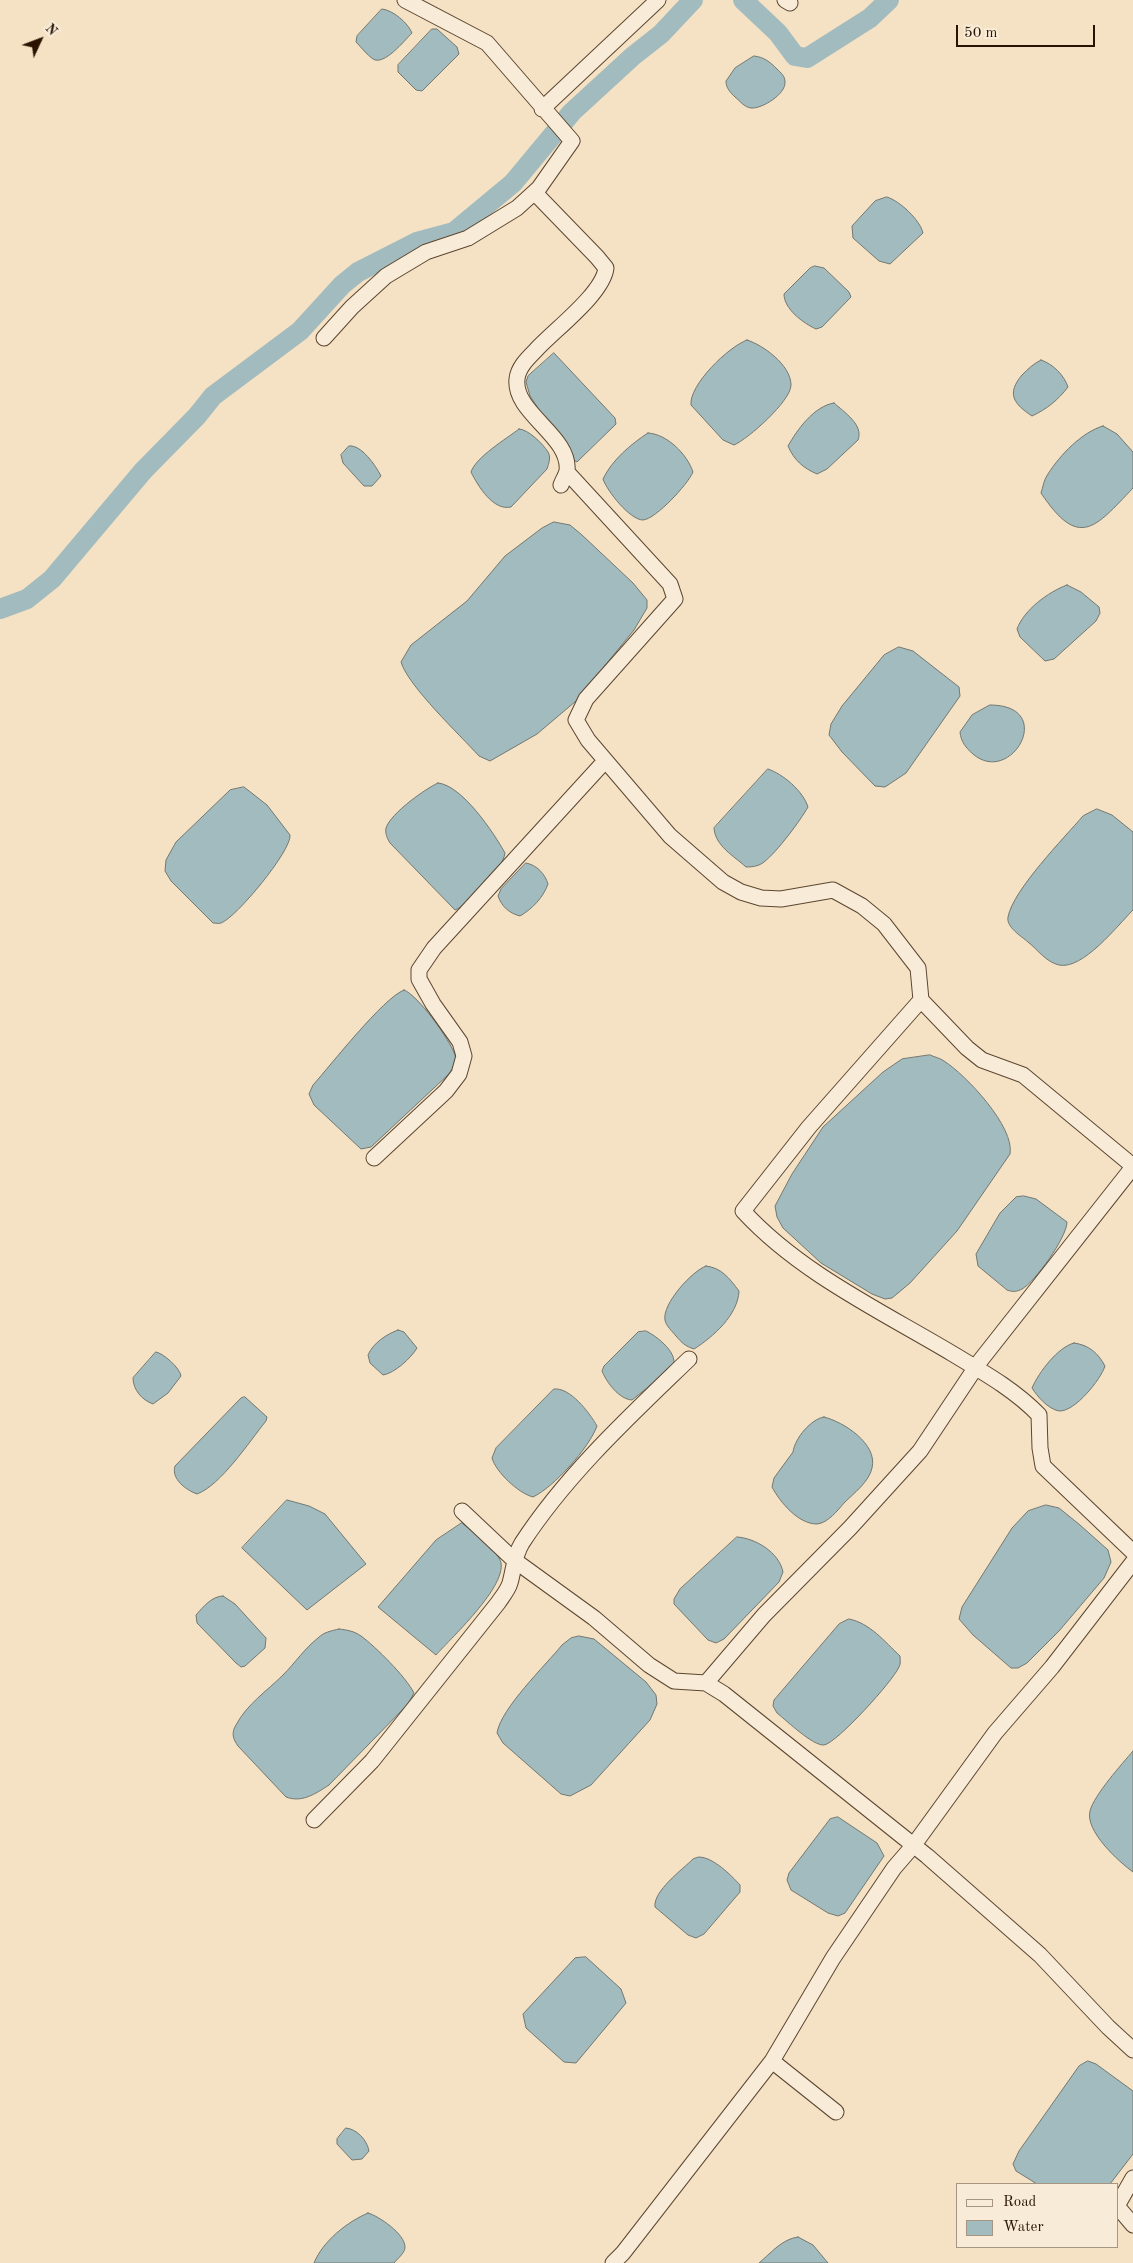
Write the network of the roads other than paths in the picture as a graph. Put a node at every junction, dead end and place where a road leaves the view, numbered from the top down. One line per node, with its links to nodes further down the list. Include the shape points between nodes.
1 (405, 0): 3 (street, via 487,43)
2 (658, 0): 3 (street)
3 (545, 112): 4 (street, via 572,141)
4 (534, 193): 5 (street, via 517,208 468,238 426,252 386,276); 6 (street, via 606,268 605,277 594,294 520,367 516,388 560,447 565,458 564,478 670,584 675,599 586,699 576,720)
5 (324, 338)
6 (606, 761): 7 (street, via 670,836 723,882 761,898 781,899 833,890 862,906 884,924 918,968); 8 (street, via 434,948 418,970 419,979 460,1042 464,1056 459,1074 446,1091)
7 (921, 1000): 9 (street, via 982,1060 1023,1075); 11 (street, via 809,1126 743,1211 792,1256)
8 (374, 1158)
9 (1133, 1166): 11 (street)
10 (689, 1359): 14 (street, via 621,1424 571,1479 522,1544)
11 (976, 1368): 13 (street, via 1026,1401 1039,1415 1043,1466); 16 (street, via 920,1451 764,1615)
12 (462, 1511): 14 (street)
13 (1133, 1552)
14 (514, 1560): 16 (street, via 594,1618 649,1665 674,1681); 17 (street, via 510,1585 498,1603 372,1762)
15 (1133, 1562): 18 (street, via 1052,1667 995,1733)
16 (706, 1683): 18 (street)
17 (314, 1820)
18 (913, 1846): 19 (street, via 1040,1955); 20 (street, via 894,1868 833,1958)
19 (1133, 2050)
20 (772, 2061): 21 (street); 26 (street)
21 (836, 2112)
22 (1133, 2178): 23 (street)
23 (1118, 2204)
24 (1118, 2207): 25 (street)
25 (1133, 2225)
26 (613, 2263)

